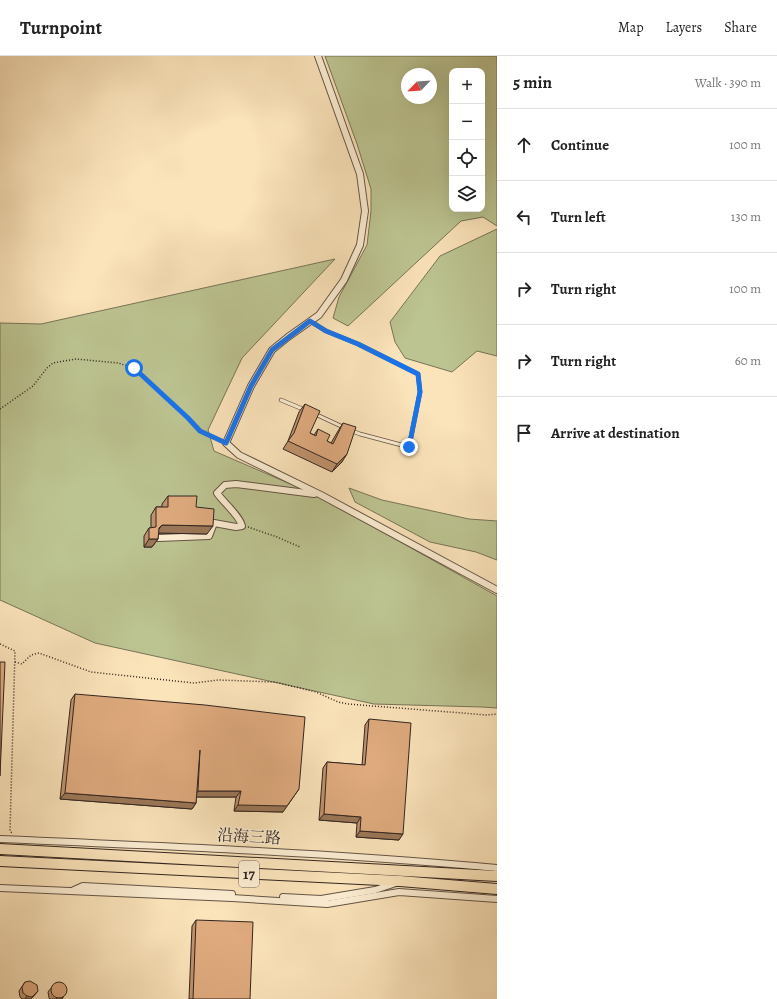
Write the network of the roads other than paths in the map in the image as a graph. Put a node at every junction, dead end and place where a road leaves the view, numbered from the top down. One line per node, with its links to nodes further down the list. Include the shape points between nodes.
1 (318, 56): 2 (street, via 360,174 365,211 360,245 344,280 319,315)
2 (310, 321): 3 (lane, via 418,374 420,392 409,447 360,434); 4 (street, via 272,350 251,386 226,443 239,455)
3 (282, 400)
4 (321, 495): 5 (street, via 236,484 225,485 217,493 241,521 242,526 214,523 209,536); 6 (street)
5 (158, 538)
6 (497, 590)
7 (0, 839): 8 (street, 沿海三路)
8 (19, 845): 9 (main road, 沿海三路 / 17); 10 (street, 沿海三路, via 310,853); 12 (street); 14 (main road, 沿海三路 / 17)
9 (0, 849)
10 (400, 859): 13 (street, 沿海三路); 14 (street)
11 (0, 861): 12 (main road, 17)
12 (19, 862): 16 (main road, 17)
13 (497, 868)
14 (400, 870): 15 (main road, 沿海三路 / 17); 16 (street)
15 (497, 876)
16 (400, 881): 18 (main road, 17); 19 (street, via 375,890 321,900 83,886)
17 (0, 888): 19 (street)
18 (497, 889)
19 (73, 891): 20 (street, via 327,904 399,892)
20 (497, 899)

